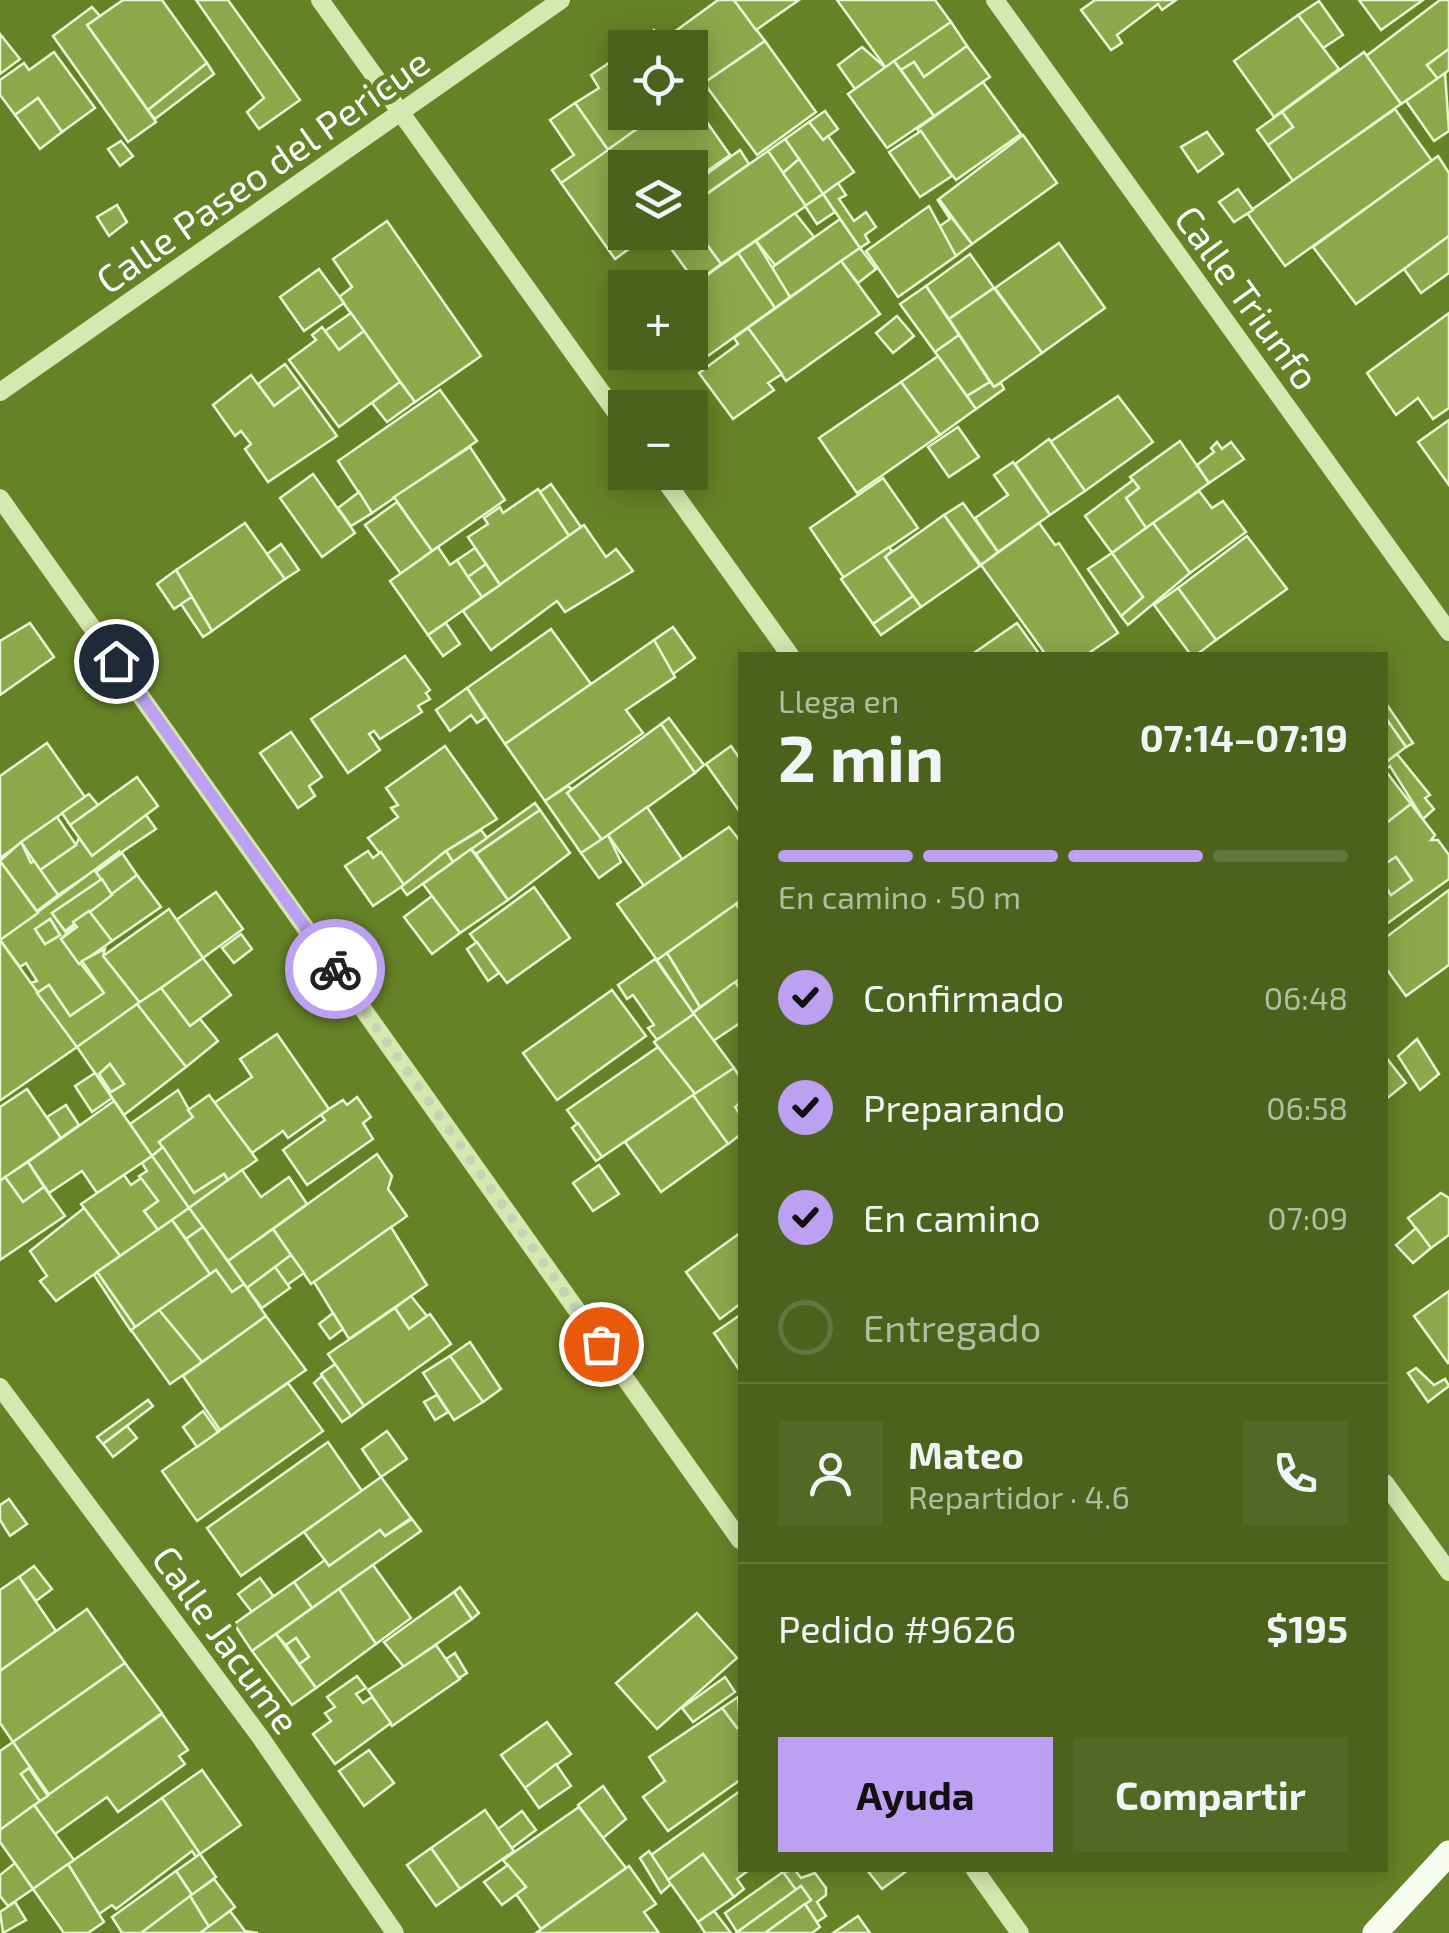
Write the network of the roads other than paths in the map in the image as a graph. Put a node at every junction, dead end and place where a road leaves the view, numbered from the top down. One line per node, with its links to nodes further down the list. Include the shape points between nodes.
1 (320, 0): 4 (street)
2 (562, 0): 4 (street, Calle Paseo del Pericue)
3 (995, 0): 9 (street, Calle Triunfo)
4 (400, 112): 5 (street, Calle Paseo del Pericue); 6 (street)
5 (0, 392)
6 (608, 401)
7 (672, 490): 10 (street)
8 (0, 498): 13 (street)
9 (1449, 632)
10 (788, 652)
11 (0, 1387): 17 (street, Calle Jacume, via 261,1738)
12 (1388, 1487): 14 (street)
13 (738, 1537)
14 (1449, 1572)
15 (1449, 1853): 19 (main road)
16 (976, 1872): 18 (street)
17 (395, 1933)
18 (1020, 1933)
19 (1375, 1933)

